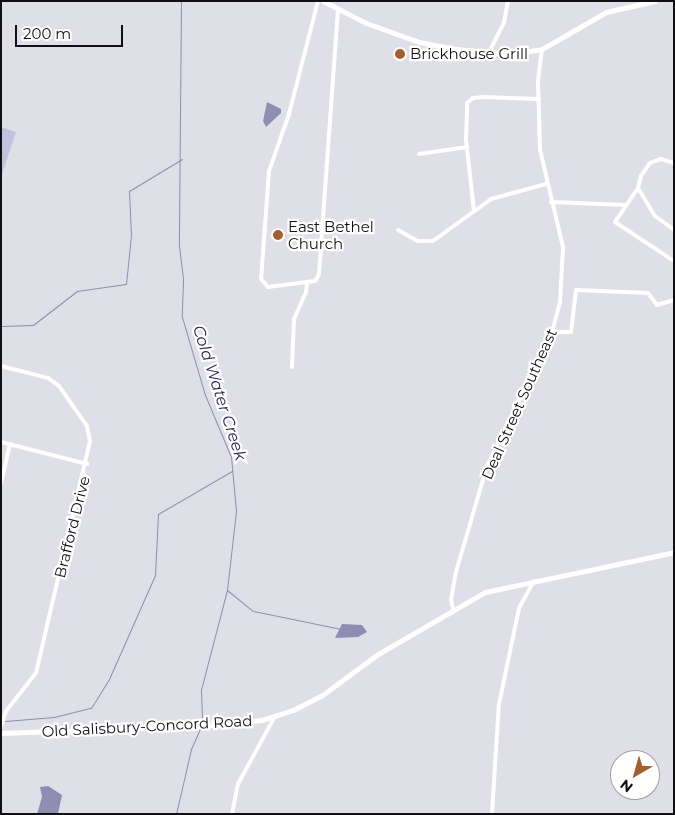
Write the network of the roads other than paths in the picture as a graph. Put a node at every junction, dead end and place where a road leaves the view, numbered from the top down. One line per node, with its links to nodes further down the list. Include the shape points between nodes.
1 (318, 1): 20 (street, via 286,122 269,171 261,273 262,283 268,287)
2 (323, 1): 5 (main road)
3 (508, 1): 7 (street, via 504,24)
4 (651, 2): 6 (main road, via 606,12)
5 (338, 9): 7 (main road, via 419,42); 20 (street, via 320,271 317,280)
6 (542, 49): 7 (main road, via 523,53); 8 (street, Deal Street Southeast)
7 (489, 52)
8 (538, 99): 9 (street, via 484,97 470,100 465,111); 12 (street, Deal Street Southeast, via 540,150)
9 (467, 147): 10 (street); 16 (street)
10 (418, 154)
11 (674, 163): 13 (street, via 661,159 650,163)
12 (546, 184): 14 (street, Deal Street Southeast); 16 (street, via 496,196)
13 (638, 188): 15 (street); 18 (street, via 654,216)
14 (551, 202): 15 (street); 22 (street, Deal Street Southeast, via 560,229 564,265 560,303)
15 (626, 205): 19 (street, via 616,224)
16 (474, 211): 17 (street, via 447,233 429,242 418,241)
17 (398, 230)
18 (674, 230)
19 (674, 261)
20 (307, 282): 24 (street, via 294,319)
21 (674, 300): 22 (street, via 656,306 648,294 576,290 571,332)
22 (552, 332): 31 (street, Deal Street Southeast, via 487,466 458,563 451,600)
23 (1, 366): 27 (street, Brafford Drive, via 48,378 59,386 87,426 90,441)
24 (292, 367)
25 (1, 442): 26 (street)
26 (10, 444): 27 (street); 28 (street)
27 (87, 464): 33 (street, Brafford Drive, via 36,673 6,711)
28 (1, 483)
29 (674, 552): 30 (main road, Old Salisbury-Concord Road)
30 (536, 580): 31 (main road, Old Salisbury-Concord Road, via 485,592); 36 (street, via 519,608 500,699)
31 (453, 608): 32 (main road, Old Salisbury-Concord Road, via 378,654 321,696)
32 (275, 716): 34 (main road, Old Salisbury-Concord Road, via 217,725); 35 (street, via 274,724 238,784)
33 (1, 726)
34 (1, 733)
35 (232, 814)
36 (492, 814)

